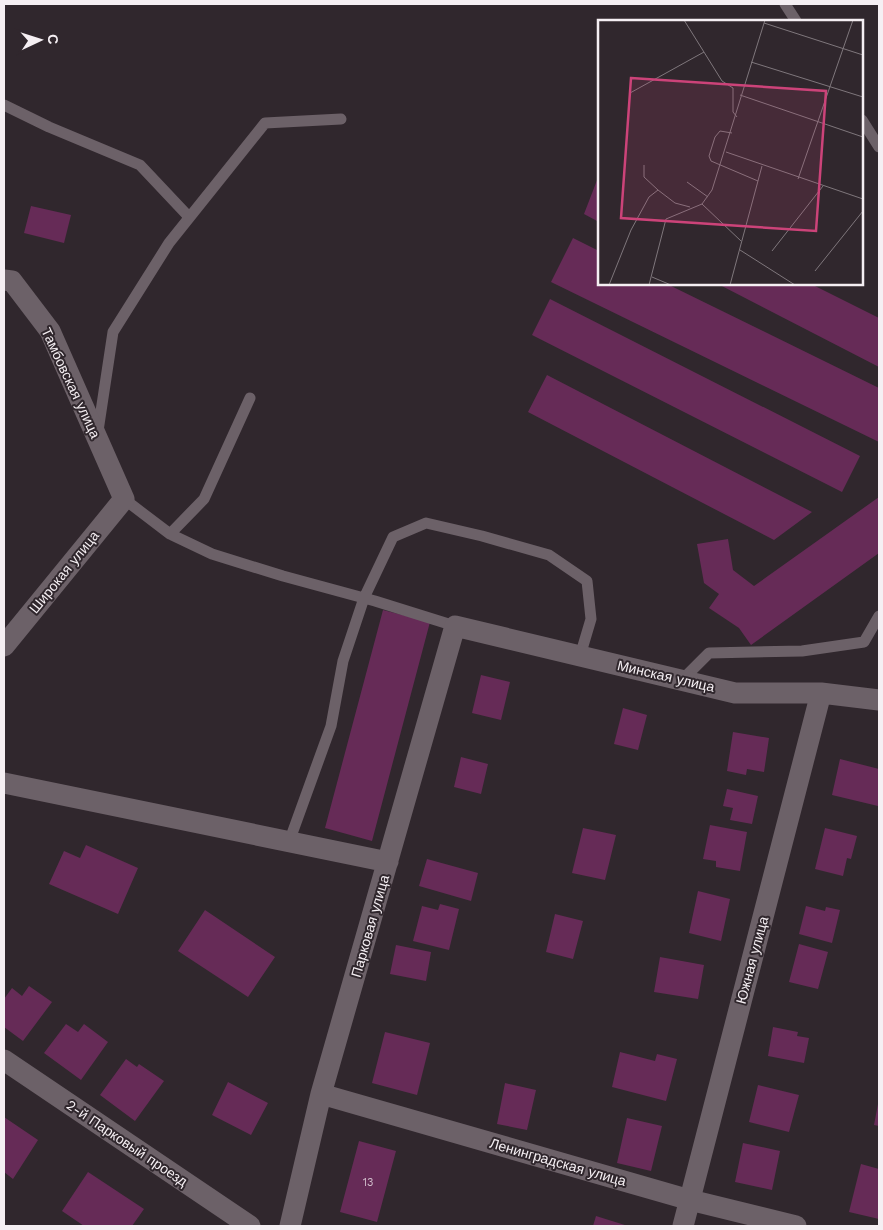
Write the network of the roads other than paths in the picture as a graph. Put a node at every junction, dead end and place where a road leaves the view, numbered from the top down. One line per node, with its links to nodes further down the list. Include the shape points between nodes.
1 (785, 4): 2 (lane)
2 (795, 20)
3 (4, 105): 7 (lane, via 140,165)
4 (341, 120): 7 (lane, via 265,123)
5 (863, 122): 6 (lane)
6 (879, 147)
7 (189, 217): 10 (lane, via 169,243 114,332)
8 (4, 280): 10 (street, Тамбовская улица, via 12,281 50,331)
9 (250, 398): 12 (lane, via 204,499)
10 (97, 438): 11 (street, Тамбовская улица)
11 (124, 499): 12 (lane); 16 (street, Широкая улица)
12 (170, 534): 13 (lane, via 212,554)
13 (364, 598): 15 (lane); 17 (lane, via 393,537 426,523 482,536 550,555 587,581 591,619); 22 (lane, via 343,661 331,726)
14 (879, 616): 18 (lane, via 864,642 802,651 709,653)
15 (455, 626): 17 (street, Минская улица); 23 (street, Парковая улица)
16 (4, 646)
17 (580, 656): 18 (street, Минская улица)
18 (682, 680): 19 (street, Минская улица, via 735,692)
19 (821, 694): 20 (street, Минская улица); 26 (street, Южная улица)
20 (879, 700)
21 (4, 783): 22 (street)
22 (289, 842): 23 (street)
23 (388, 862): 25 (street, Парковая улица)
24 (4, 1060): 27 (street, 2-й Парковый проезд)
25 (321, 1094): 26 (street, Ленинградская улица); 28 (street, Парковая улица)
26 (690, 1200): 29 (street, Южная улица); 30 (street, Ленинградская улица)
27 (250, 1226)
28 (290, 1226)
29 (683, 1226)
30 (796, 1226)

